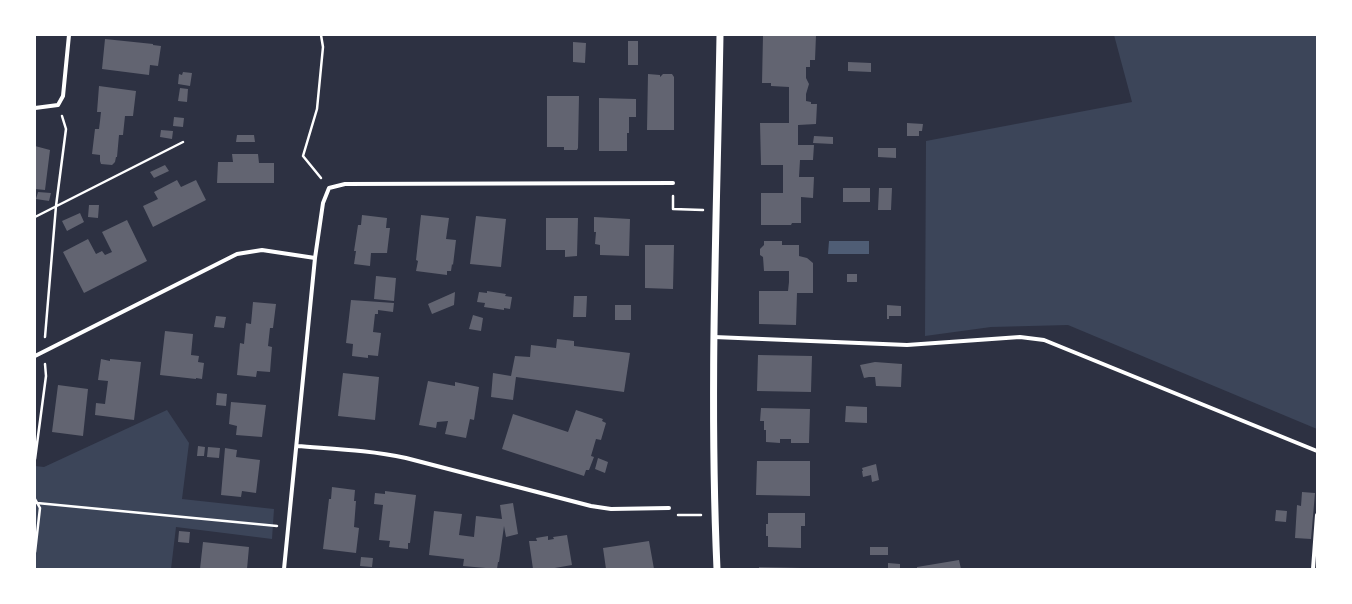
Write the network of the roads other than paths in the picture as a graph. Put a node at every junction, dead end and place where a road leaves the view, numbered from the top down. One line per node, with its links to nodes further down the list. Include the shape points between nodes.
1 (69, 35): 3 (street, via 63,96 58,106)
2 (720, 35): 6 (street)
3 (35, 108)
4 (673, 183): 5 (street, via 344,184 330,188 323,203)
5 (315, 258): 7 (street, via 262,250 237,254); 8 (street)
6 (714, 337): 9 (street, via 907,344 1020,337 1044,340); 13 (street, via 714,516)
7 (35, 356)
8 (297, 446): 10 (street, via 364,450 406,458 592,506 611,509); 12 (street)
9 (1317, 451)
10 (669, 508)
11 (1317, 515): 14 (street)
12 (284, 569)
13 (717, 569)
14 (1313, 569)

